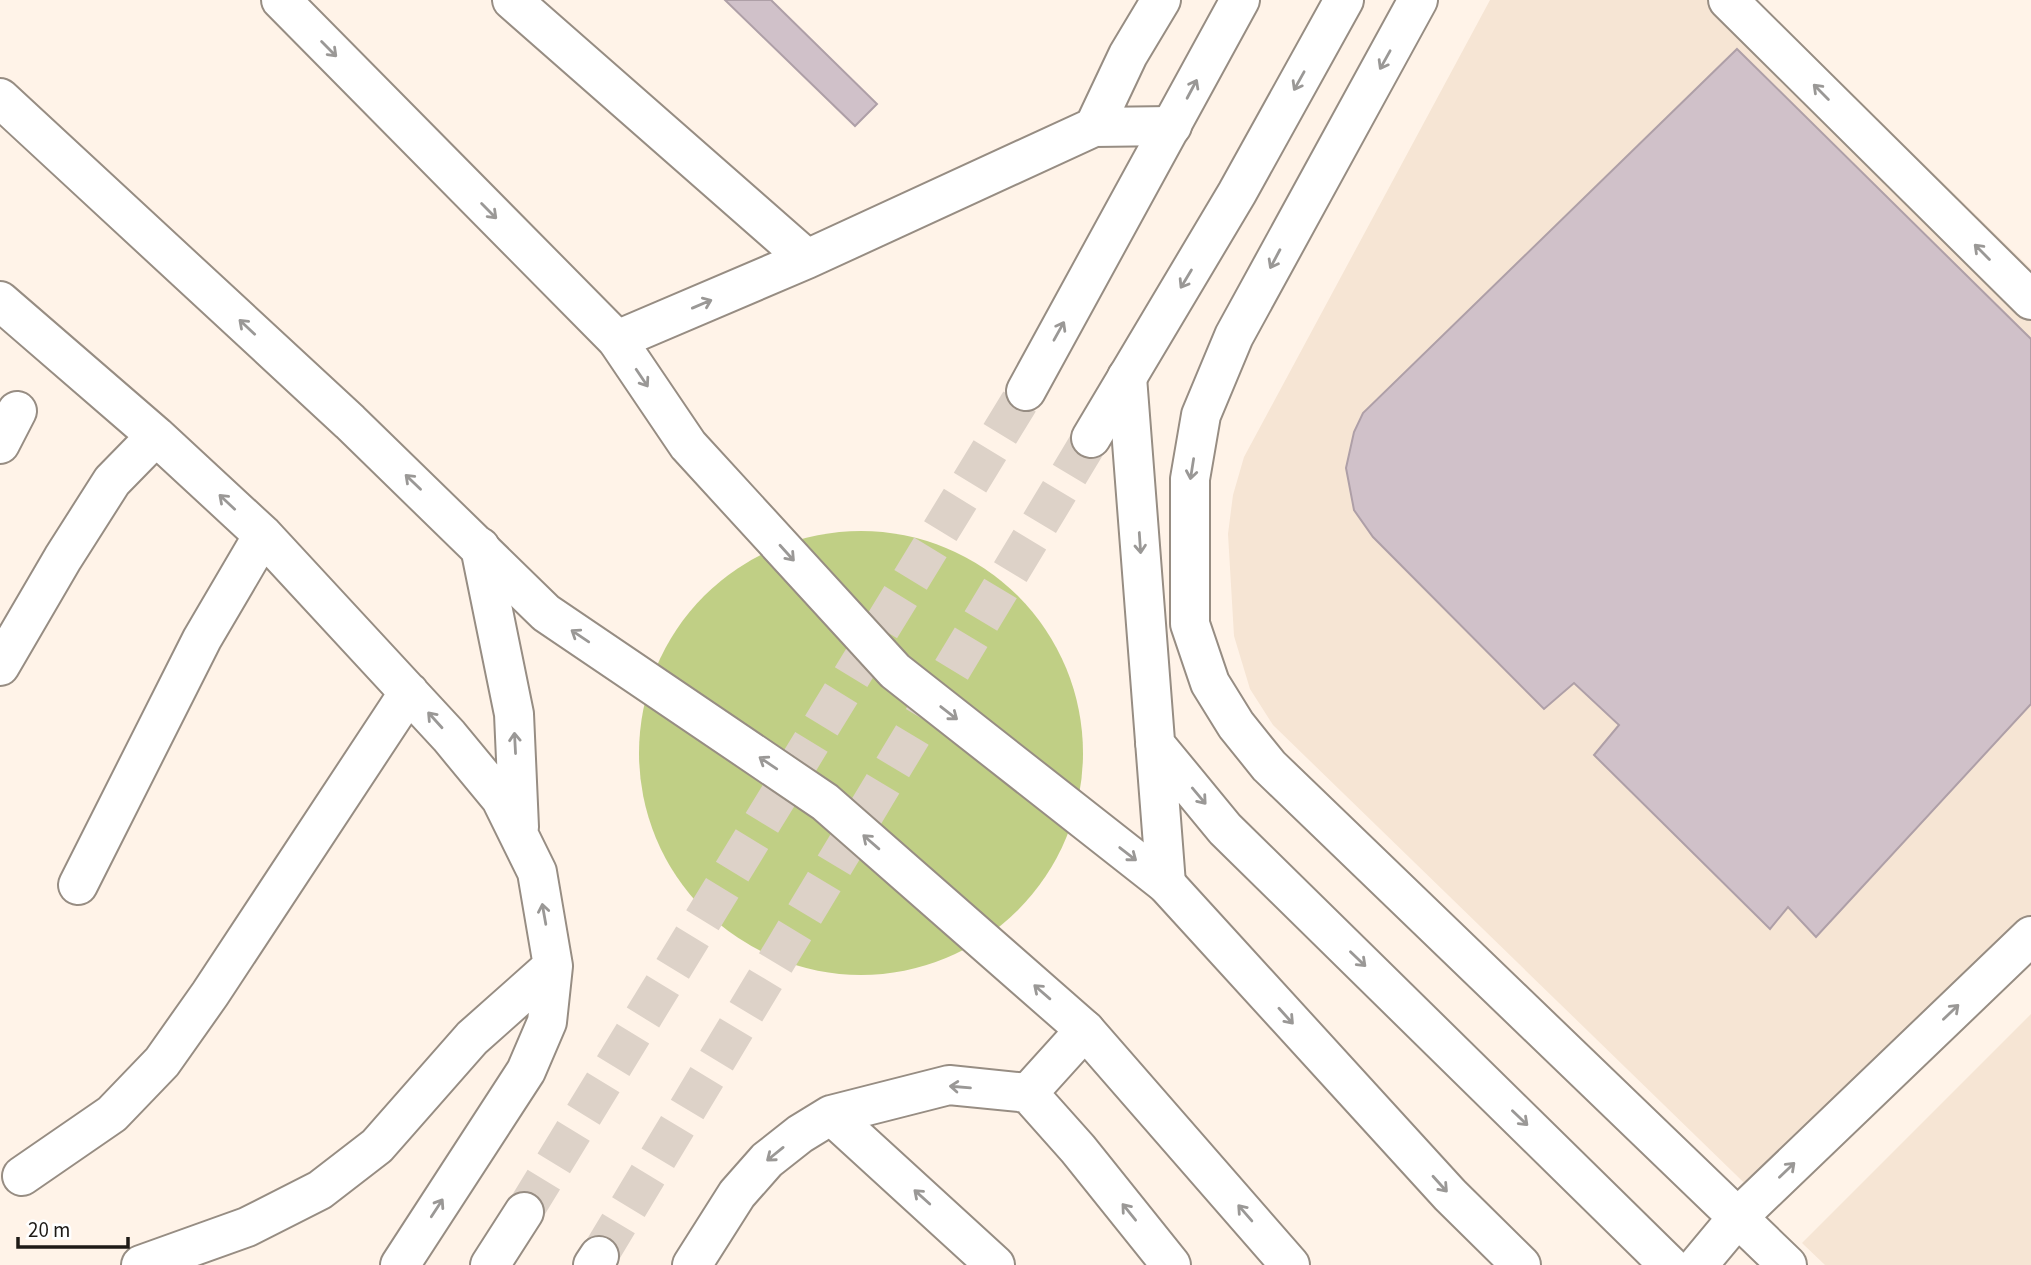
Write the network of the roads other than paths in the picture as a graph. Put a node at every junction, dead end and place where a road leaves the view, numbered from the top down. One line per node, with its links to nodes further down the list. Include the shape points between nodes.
1 (281, 0): 14 (street, one-way to 14)
2 (512, 0): 11 (street)
3 (1161, 0): 10 (street, via 1128,55)
4 (1240, 0): 9 (street, one-way to 4)
5 (1344, 0): 15 (street, one-way to 15, via 1237,193)
6 (1418, 0): 23 (street, one-way to 23, via 1234,336 1201,415 1190,479)
7 (1728, 0): 12 (street, one-way to 7)
8 (0, 98): 22 (street, one-way to 8)
9 (1172, 126): 10 (street); 16 (street, one-way to 9)
10 (1094, 127): 11 (street)
11 (807, 259): 14 (street, one-way to 11)
12 (2031, 300)
13 (0, 301): 18 (street)
14 (617, 340): 29 (street, one-way to 29, via 688,444 895,671)
15 (1127, 377): 19 (street); 24 (street, one-way to 24)
16 (1026, 391)
17 (17, 411): 20 (street)
18 (156, 436): 21 (street, one-way to 18); 25 (street, via 112,481)
19 (1091, 438)
20 (0, 444)
21 (263, 535): 26 (street); 30 (street, via 202,639)
22 (481, 547): 28 (street, one-way to 22, via 514,714); 33 (street, one-way to 22, via 825,802 547,613)
23 (1190, 624): 24 (street); 38 (street, via 1210,683 1269,766)
24 (1149, 662): 27 (street)
25 (0, 666)
26 (409, 692): 28 (street, one-way to 26, via 501,799); 36 (street, via 162,1062 112,1114)
27 (1155, 744): 29 (street); 47 (street, one-way to 47, via 1225,829)
28 (520, 836): 32 (street, one-way to 28, via 537,872)
29 (1166, 884): 46 (street, one-way to 46, via 1450,1195)
30 (78, 885)
31 (2031, 936): 38 (street, one-way to 31)
32 (553, 966): 40 (street, via 472,1038 377,1146 320,1190 247,1227); 41 (street, one-way to 32, via 526,1071 547,1022)
33 (1085, 1030): 34 (street); 45 (street, one-way to 33)
34 (1028, 1093): 35 (street, one-way to 35, via 949,1085); 44 (street, one-way to 34)
35 (831, 1115): 39 (street, one-way to 35); 43 (street, one-way to 43, via 767,1160 737,1194)
36 (22, 1176)
37 (523, 1212): 42 (street)
38 (1738, 1217): 48 (street); 49 (street)
39 (976, 1258)
40 (141, 1265)
41 (400, 1265)
42 (490, 1265)
43 (692, 1265)
44 (1171, 1265)
45 (1290, 1265)
46 (1521, 1265)
47 (1669, 1265)
48 (1699, 1265)
49 (1787, 1265)

